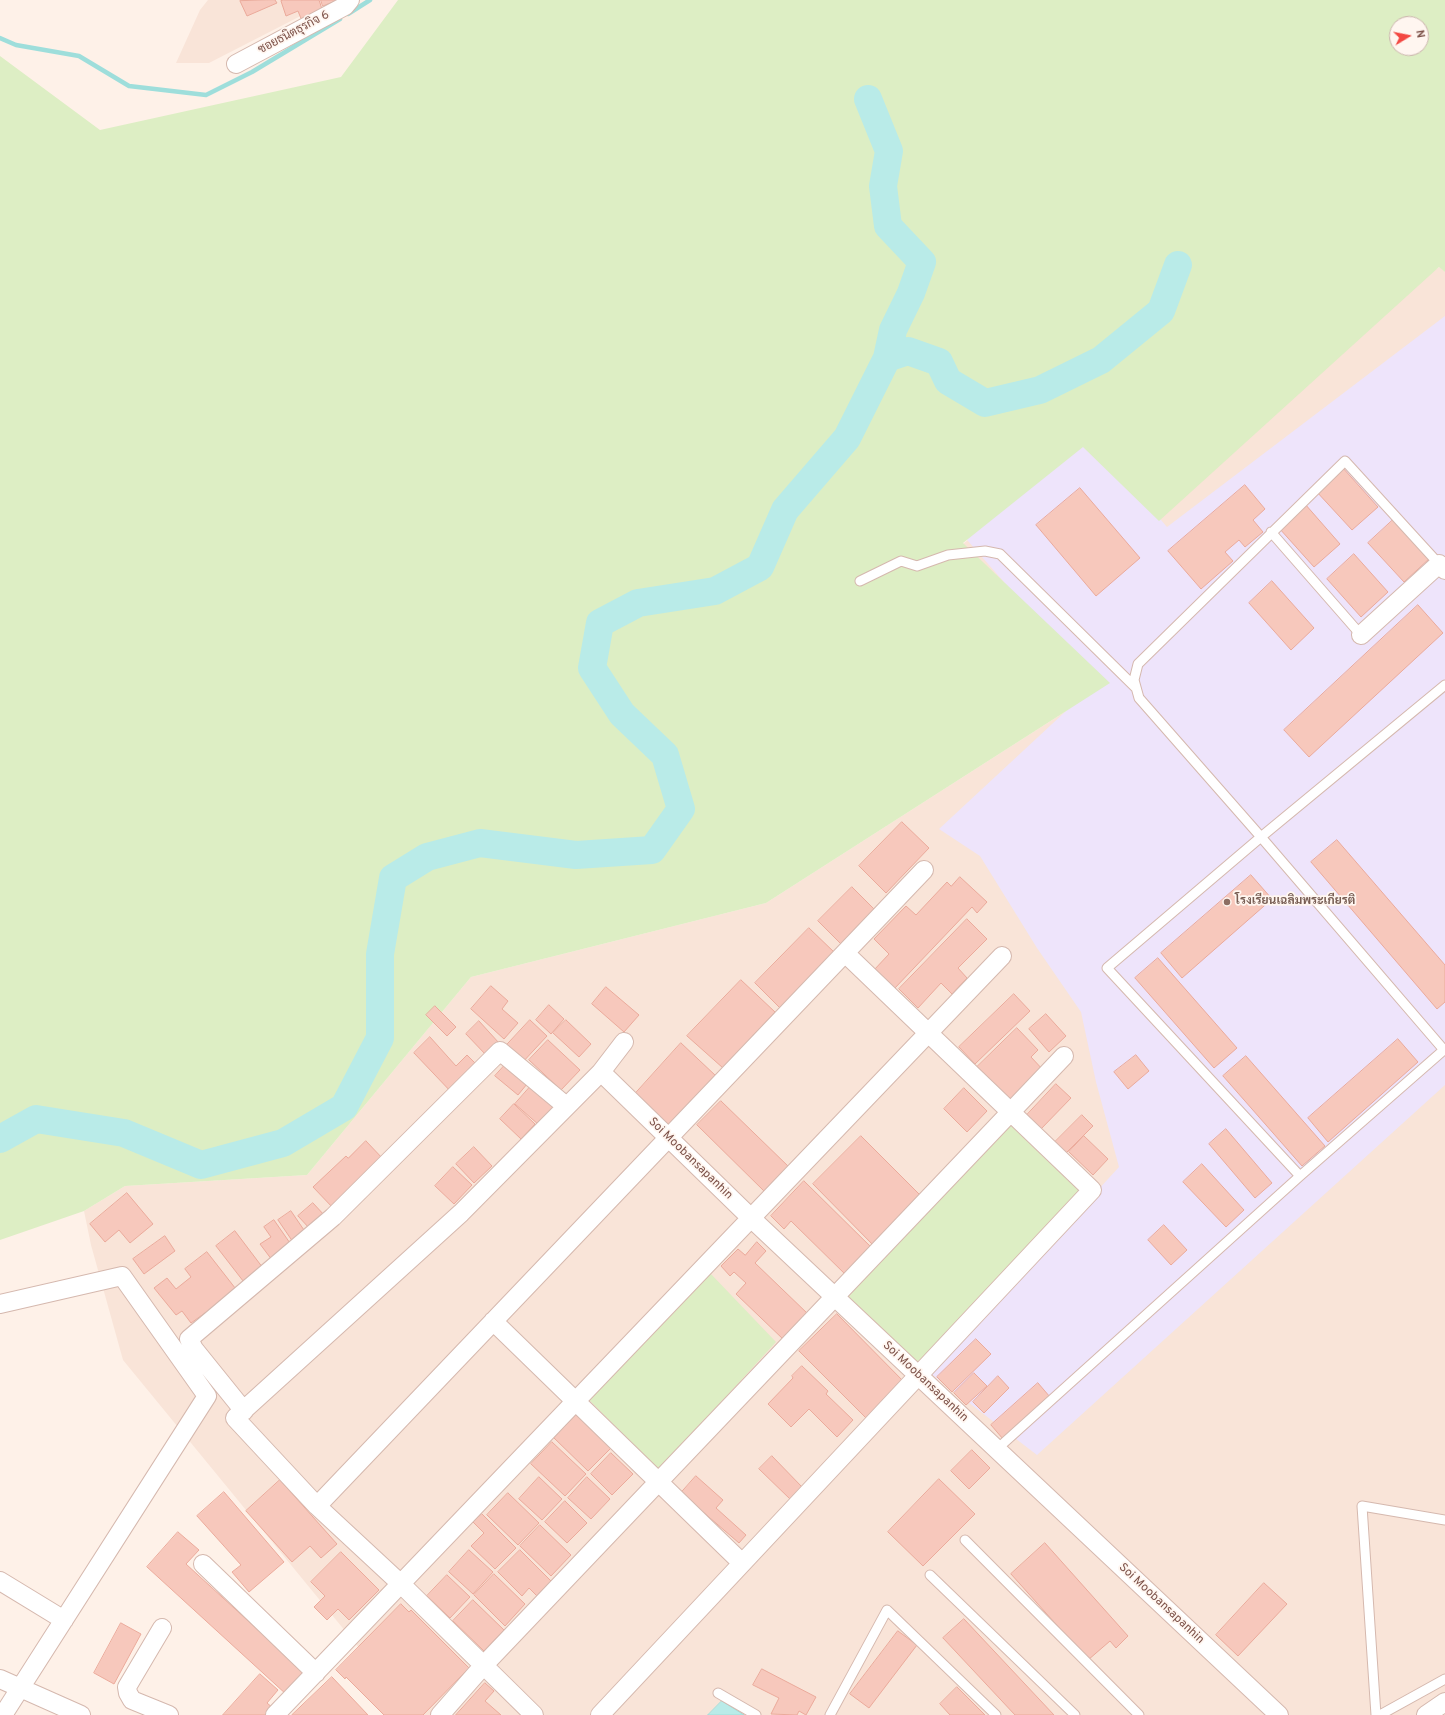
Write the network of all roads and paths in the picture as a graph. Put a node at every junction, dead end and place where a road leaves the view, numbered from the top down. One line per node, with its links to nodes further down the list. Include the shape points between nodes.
1 (350, 0): 2 (street, ซอยธนิตธุรกิจ 6, via 345,6)
2 (236, 64)
3 (1270, 532): 4 (lane, via 1345,461); 6 (lane); 8 (lane, via 1138,664 1134,680)
4 (1442, 567): 6 (street)
5 (860, 581): 8 (lane, via 901,561 917,566 948,555 985,551 1000,554)
6 (1361, 635)
7 (1445, 685): 9 (lane)
8 (1137, 689): 9 (lane, via 1138,698)
9 (1261, 837): 15 (lane); 21 (lane, via 1107,968)
10 (924, 870): 11 (street)
11 (845, 953): 13 (street); 20 (street)
12 (1002, 956): 13 (street)
13 (928, 1033): 19 (street); 22 (street)
14 (624, 1042): 17 (street)
15 (1445, 1049): 21 (lane)
16 (1064, 1056): 19 (street)
17 (601, 1072): 18 (street); 20 (street, Soi Moobansapanhin)
18 (566, 1106): 28 (street, via 461,1213); 28 (street, via 500,1051 333,1217 189,1339 194,1349)
19 (1011, 1112): 23 (street); 26 (street, via 1092,1190)
20 (668, 1138): 22 (street, Soi Moobansapanhin); 25 (street)
21 (1300, 1176): 29 (lane)
22 (751, 1218): 23 (street, Soi Moobansapanhin); 27 (street)
23 (835, 1297): 26 (street, Soi Moobansapanhin); 30 (street)
24 (0, 1304): 39 (street, via 122,1276 207,1396)
25 (493, 1321): 27 (street); 31 (street)
26 (918, 1375): 29 (street, Soi Moobansapanhin); 34 (street)
27 (575, 1402): 30 (street); 38 (street)
28 (244, 1411): 31 (street, via 235,1418)
29 (997, 1450): 60 (street, Soi Moobansapanhin)
30 (659, 1482): 34 (street); 41 (street)
31 (317, 1506): 38 (street)
32 (1445, 1520): 61 (lane, via 1362,1506)
33 (965, 1540): 59 (lane)
34 (742, 1563): 54 (street)
35 (203, 1564): 42 (street)
36 (930, 1575): 58 (lane)
37 (0, 1581): 39 (street)
38 (401, 1584): 41 (street); 42 (street)
39 (64, 1620): 45 (street)
40 (162, 1628): 50 (street, via 127,1687 132,1700)
41 (483, 1666): 52 (street); 53 (street)
42 (316, 1673): 51 (street)
43 (0, 1679): 45 (street)
44 (1445, 1679): 62 (lane)
45 (20, 1688): 48 (street); 49 (street)
46 (718, 1693): 55 (lane)
47 (1445, 1702): 63 (street)
48 (3, 1715)
49 (81, 1715)
50 (169, 1715)
51 (275, 1715)
52 (440, 1715)
53 (534, 1715)
54 (600, 1715)
55 (756, 1715)
56 (830, 1715): 57 (lane, via 887,1610)
57 (996, 1715)
58 (1075, 1715)
59 (1138, 1715)
60 (1279, 1715)
61 (1376, 1715)
62 (1380, 1715)
63 (1426, 1715)

